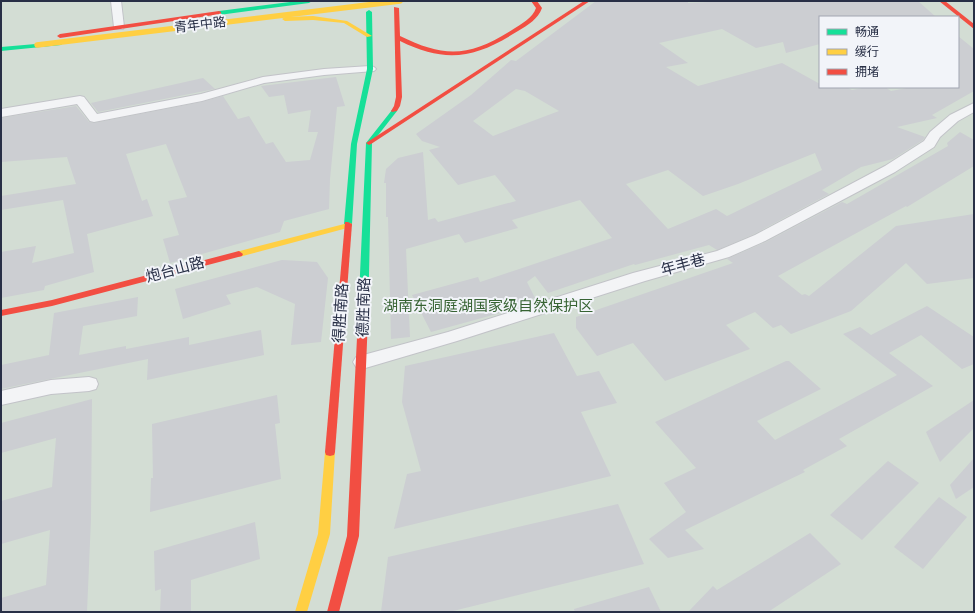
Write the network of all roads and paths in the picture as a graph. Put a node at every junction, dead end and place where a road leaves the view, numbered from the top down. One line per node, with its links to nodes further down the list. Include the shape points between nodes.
1 (116, 1): 9 (street)
2 (308, 1): 9 (main road)
3 (351, 1): 13 (main road, 青年中路)
4 (534, 1): 12 (main road, via 540,10 537,15 487,48 476,52 427,52)
5 (587, 1): 20 (main road)
6 (942, 1): 10 (main road)
7 (398, 4): 12 (main road); 15 (main road, 青年中路, bridge)
8 (369, 12): 11 (main road, 得胜南路)
9 (120, 27): 13 (main road)
10 (974, 27)
11 (369, 36): 15 (main road, via 345,22 313,18); 17 (main road, 得胜南路)
12 (397, 37): 20 (main road, via 399,97 396,106)
13 (48, 38): 14 (main road, 青年中路)
14 (1, 43)
15 (37, 45): 16 (main road, 青年中路)
16 (1, 49)
17 (370, 69): 19 (street, via 263,80 202,97 94,118 80,100); 21 (main road, 得胜南路, via 354,144)
18 (974, 107): 23 (street, 年丰巷, via 954,118 929,144 890,169 760,238 722,254 639,276 451,337)
19 (1, 113)
20 (369, 143): 23 (main road, 德胜南路)
21 (348, 225): 22 (main road, 炮台山路, via 52,303); 26 (main road, 得胜南路, via 324,534)
22 (1, 313)
23 (362, 362): 27 (main road, 德胜南路, via 353,536)
24 (88, 384): 25 (street, via 51,387)
25 (1, 398)
26 (301, 612)
27 (333, 612)

